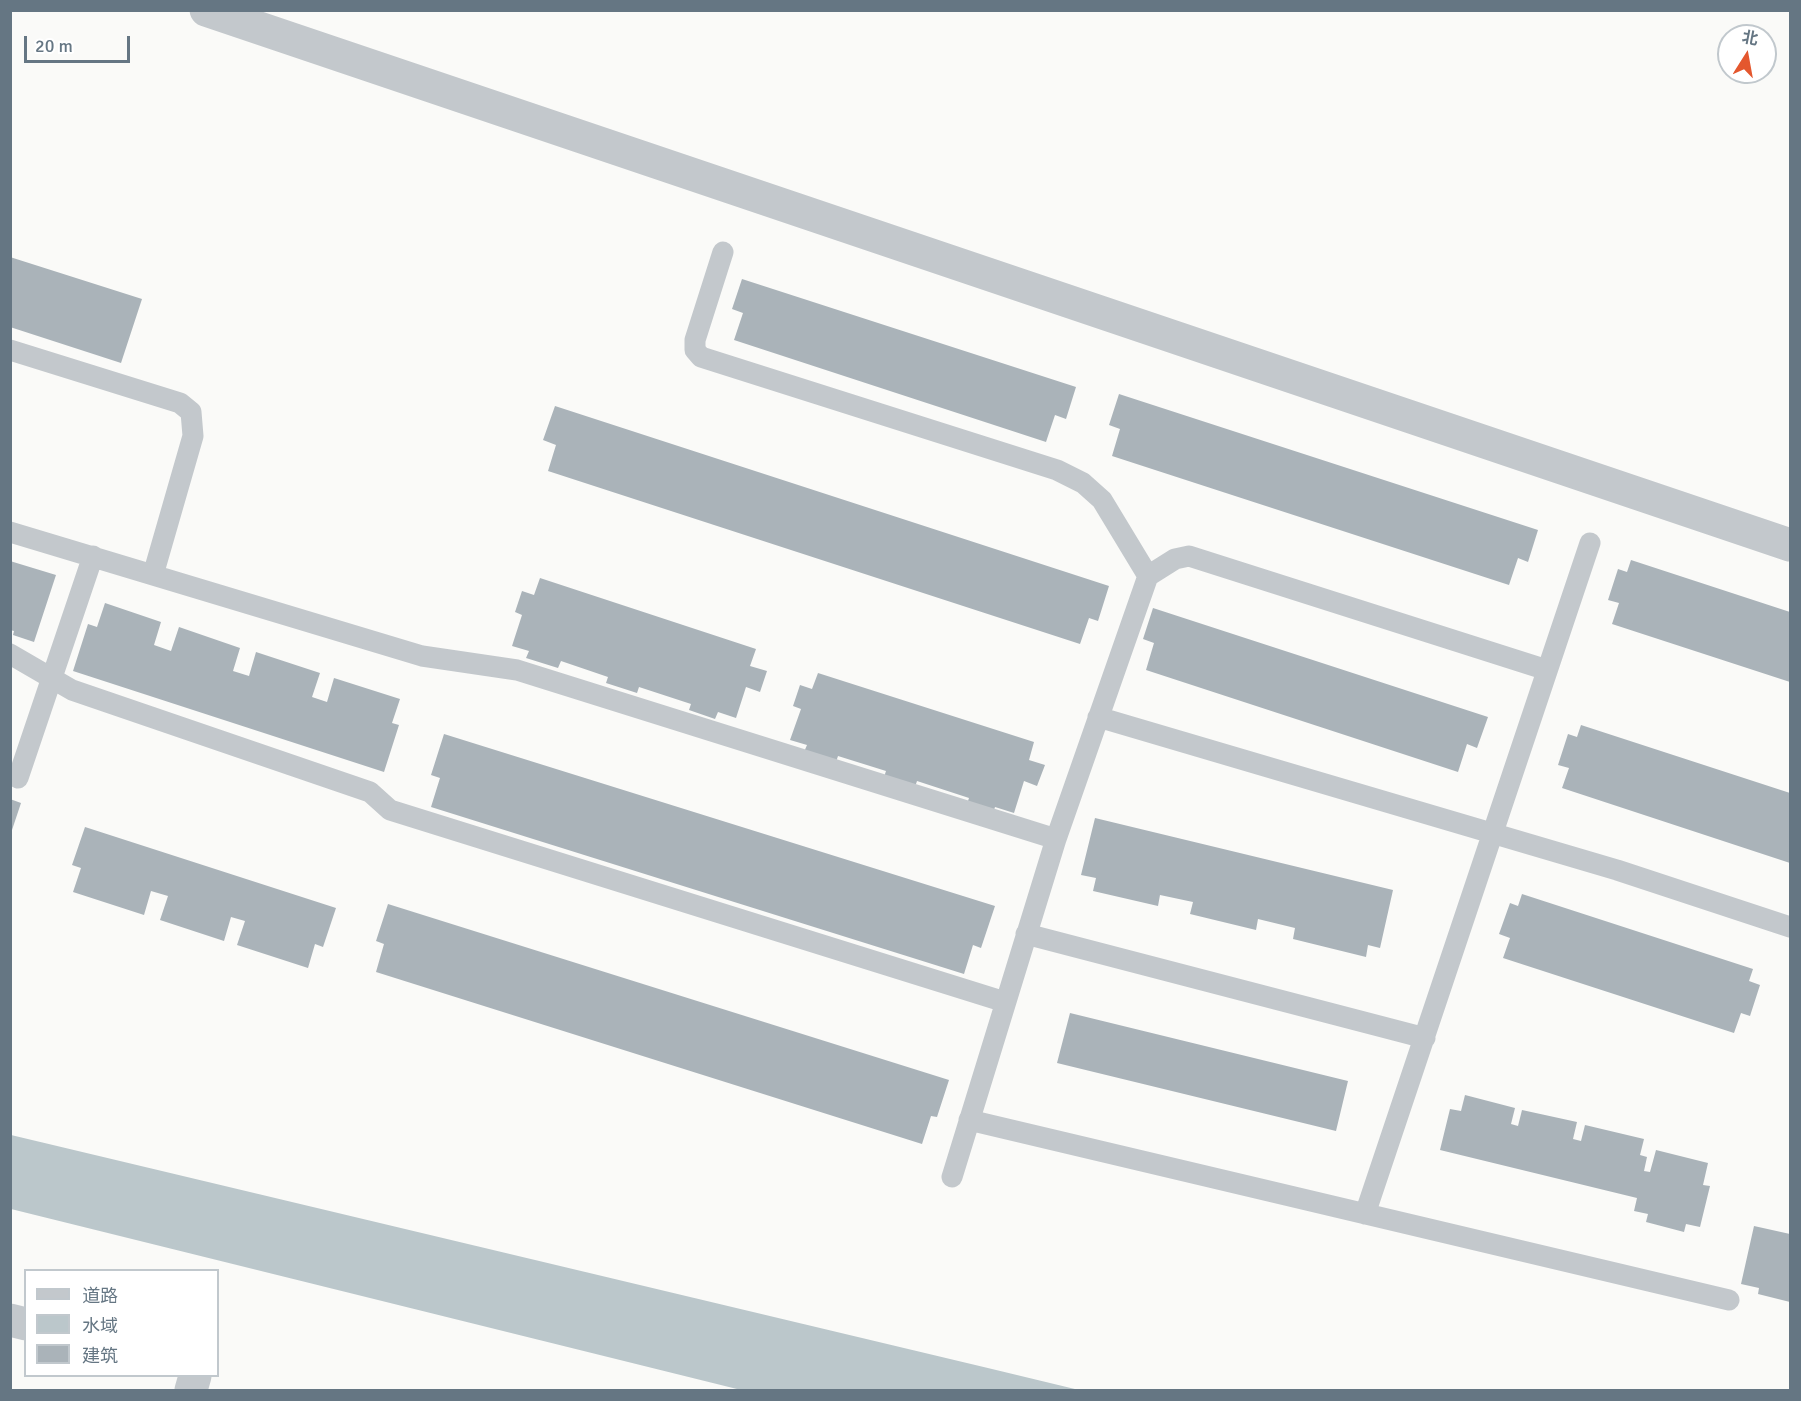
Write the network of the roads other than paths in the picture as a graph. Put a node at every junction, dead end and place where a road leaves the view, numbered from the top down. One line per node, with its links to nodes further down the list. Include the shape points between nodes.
1 (206, 10): 6 (street)
2 (723, 252): 9 (lane, via 695,340 695,350 701,357 1057,470 1083,483 1102,500)
3 (10, 350): 8 (lane, via 180,403 192,412 193,436)
4 (10, 532): 7 (lane)
5 (1590, 543): 11 (lane)
6 (1791, 545)
7 (93, 556): 8 (lane); 12 (lane)
8 (153, 575): 16 (lane, via 422,656 517,670)
9 (1148, 576): 11 (lane, via 1189,556); 13 (lane)
10 (10, 654): 12 (lane)
11 (1547, 670): 15 (lane)
12 (52, 678): 14 (lane); 19 (lane, via 72,690 370,792 390,810)
13 (1098, 717): 15 (lane); 16 (lane)
14 (18, 778)
15 (1492, 835): 17 (lane, via 1617,870); 20 (lane)
16 (1056, 839): 18 (lane)
17 (1791, 927)
18 (1026, 934): 19 (lane); 20 (lane)
19 (1005, 1002): 21 (lane)
20 (1425, 1038): 23 (lane)
21 (969, 1120): 22 (lane); 23 (lane)
22 (952, 1177)
23 (1365, 1214): 24 (lane)
24 (1729, 1300)

